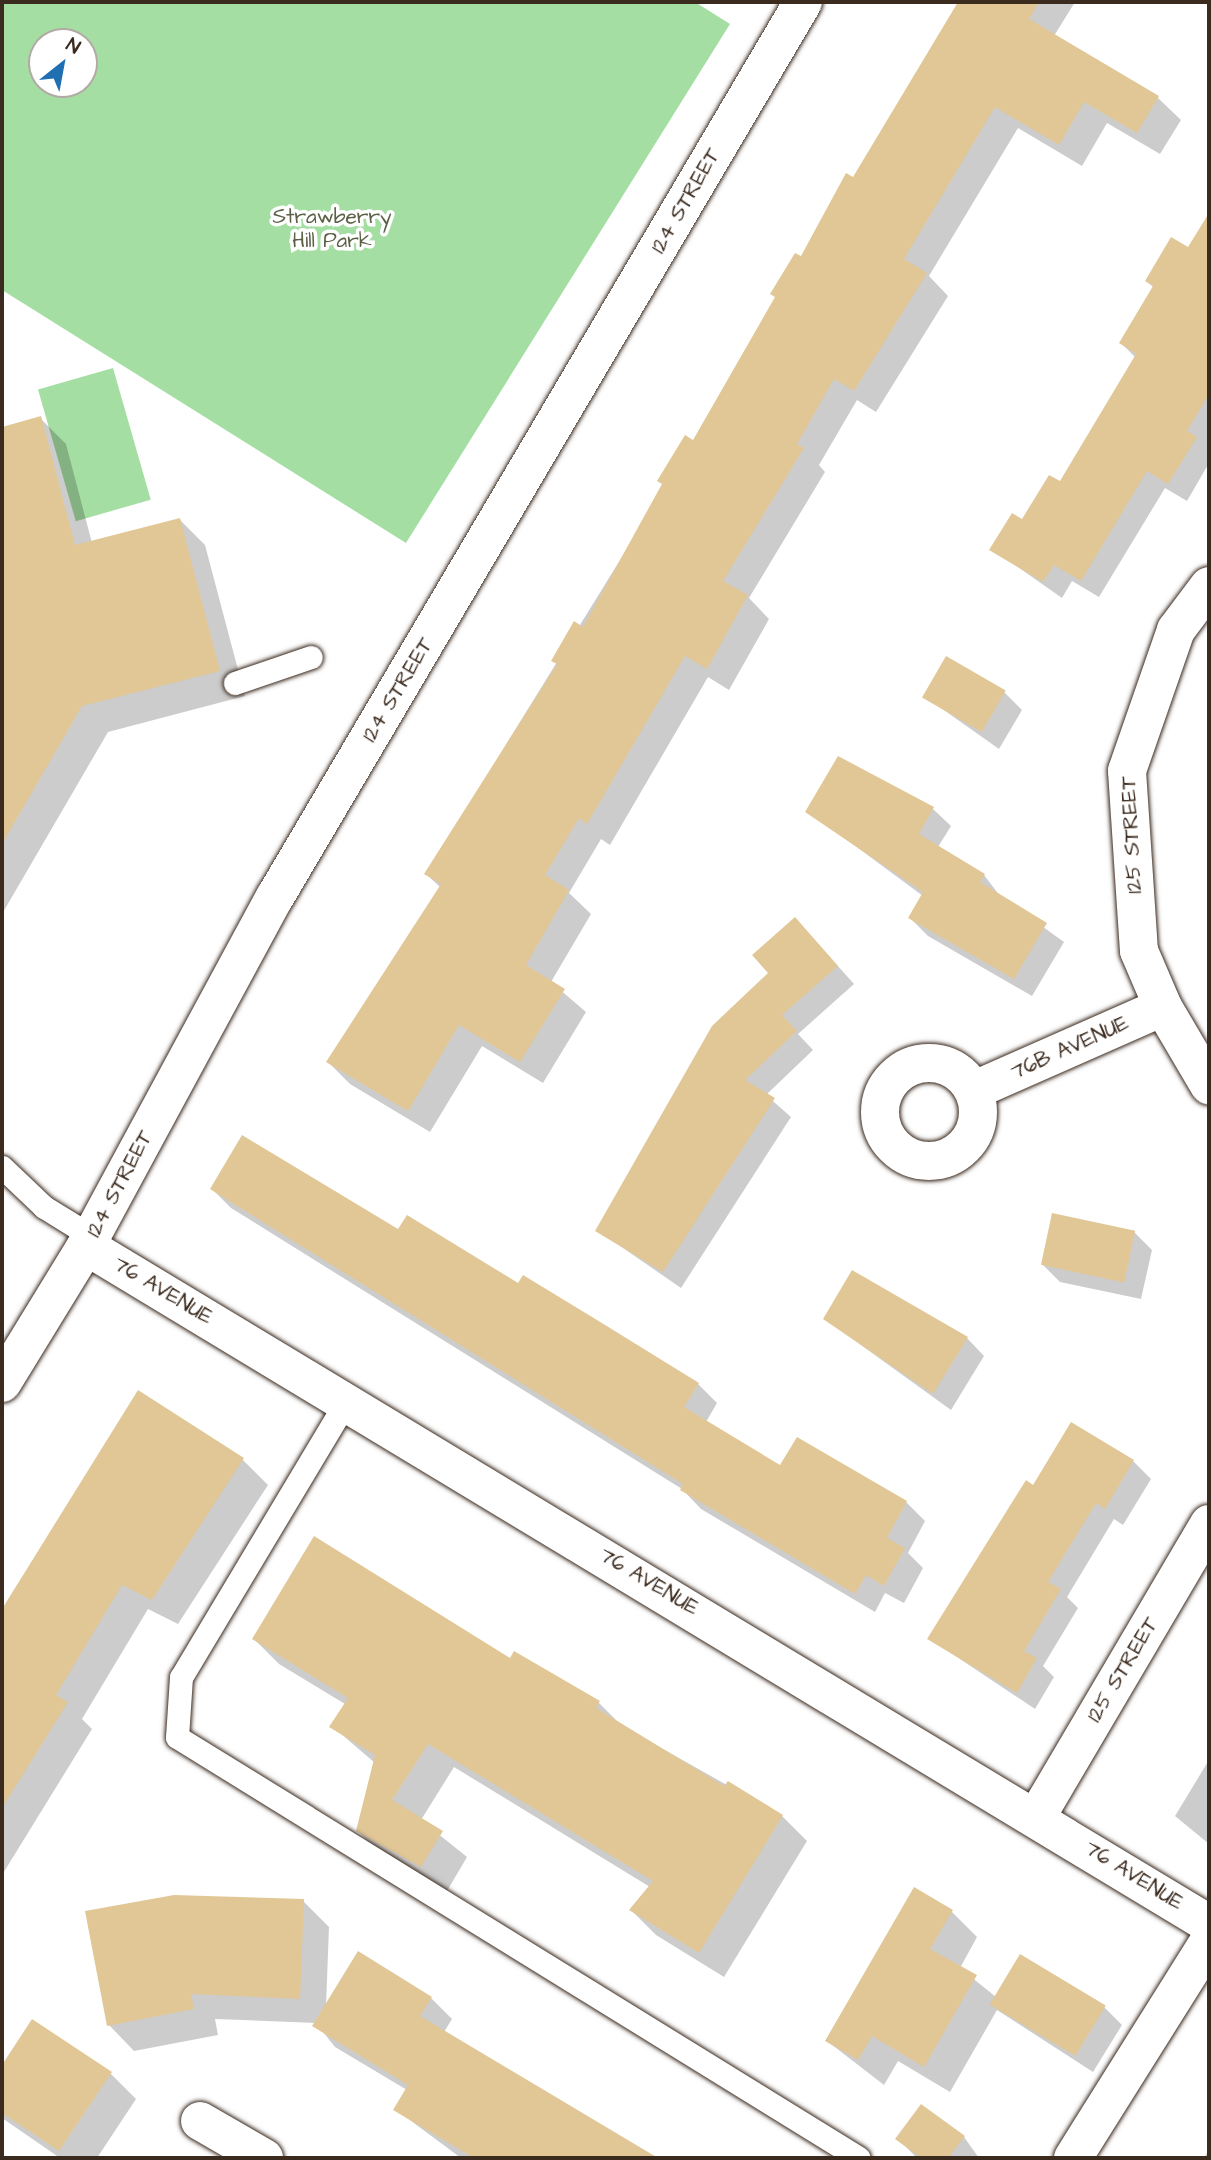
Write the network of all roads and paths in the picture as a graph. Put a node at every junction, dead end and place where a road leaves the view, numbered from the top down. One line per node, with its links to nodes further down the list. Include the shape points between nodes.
1 (803, 2): 9 (street, 124 STREET, via 275,897)
2 (1209, 586): 5 (street, 125 STREET, via 1176,630 1127,771 1139,951)
3 (311, 657): 4 (lane)
4 (235, 683)
5 (1163, 1007): 6 (street, 125 STREET); 7 (street, 76B AVENUE)
6 (1209, 1085)
7 (977, 1089)
8 (2, 1167): 9 (lane)
9 (89, 1241): 10 (street, 124 STREET); 11 (street, 76 AVENUE)
10 (2, 1383)
11 (347, 1401): 13 (street, 76 AVENUE); 18 (lane, via 181,1677 177,1737)
12 (1209, 1524): 13 (street, 125 STREET)
13 (1037, 1816): 14 (street, 76 AVENUE)
14 (1209, 1924)
15 (1209, 1941): 19 (street)
16 (200, 2121): 17 (street)
17 (264, 2158)
18 (859, 2158)
19 (1073, 2158)

